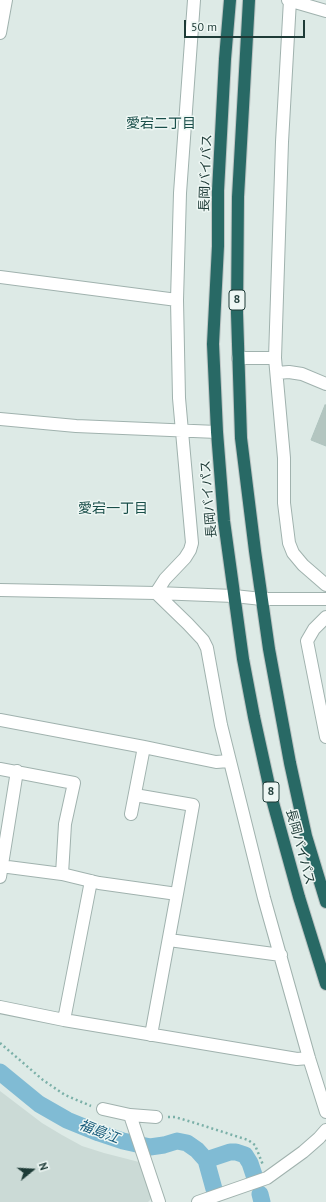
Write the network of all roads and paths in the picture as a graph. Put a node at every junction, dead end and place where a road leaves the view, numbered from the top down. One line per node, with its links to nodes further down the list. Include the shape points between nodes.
1 (6, 0): 7 (street)
2 (194, 0): 9 (street, via 180,193)
3 (230, 0): 16 (highway, 長岡バイパス / 8, via 218,191 213,344)
4 (249, 0): 10 (highway, 長岡バイパス / 8, via 238,197)
5 (289, 0): 6 (street); 11 (street)
6 (326, 11)
7 (0, 33)
8 (0, 277): 9 (street)
9 (177, 300): 15 (street)
10 (238, 358): 11 (street); 21 (highway, 長岡バイパス / 8, via 242,438)
11 (275, 358): 12 (street)
12 (277, 373): 13 (street, via 302,374); 17 (street, via 284,458 284,503 289,543 293,553)
13 (326, 384)
14 (0, 419): 15 (street)
15 (182, 431): 16 (street); 19 (street, via 192,543 190,550)
16 (217, 432): 20 (highway, 長岡バイパス / 8, via 224,522)
17 (326, 585)
18 (0, 590): 19 (street)
19 (156, 593): 20 (street); 27 (street, via 203,640 207,648)
20 (234, 596): 21 (street); 39 (highway, 長岡バイパス / 8, via 248,688 272,799)
21 (262, 599): 22 (street); 36 (highway, 長岡バイパス / 8, via 290,763 306,836)
22 (326, 599)
23 (326, 617): 25 (street, via 307,641)
24 (0, 720): 26 (street)
25 (326, 737)
26 (144, 747): 27 (street, via 216,762); 30 (street)
27 (229, 761): 38 (street)
28 (0, 768): 29 (street)
29 (17, 771): 32 (street); 33 (street, via 74,783 64,824)
30 (135, 795): 31 (street); 35 (street, via 193,805)
31 (131, 814)
32 (1, 870): 33 (street)
33 (62, 874): 34 (street)
34 (91, 881): 35 (street); 41 (street)
35 (176, 894): 37 (street)
36 (326, 902)
37 (169, 940): 38 (street); 42 (street)
38 (281, 955): 44 (street)
39 (326, 984)
40 (0, 1007): 41 (street)
41 (64, 1020): 42 (street)
42 (151, 1035): 44 (street, via 297,1059)
43 (0, 1043): 45 (path, via 43,1080 65,1095)
44 (309, 1058): 46 (street)
45 (103, 1109): 48 (street)
46 (326, 1112)
47 (156, 1117): 48 (street); 50 (path, via 175,1118 248,1140 255,1145 260,1154)
48 (131, 1118): 51 (street)
49 (326, 1130): 50 (street, via 303,1152)
50 (267, 1178): 52 (street)
51 (159, 1202)
52 (198, 1202)

